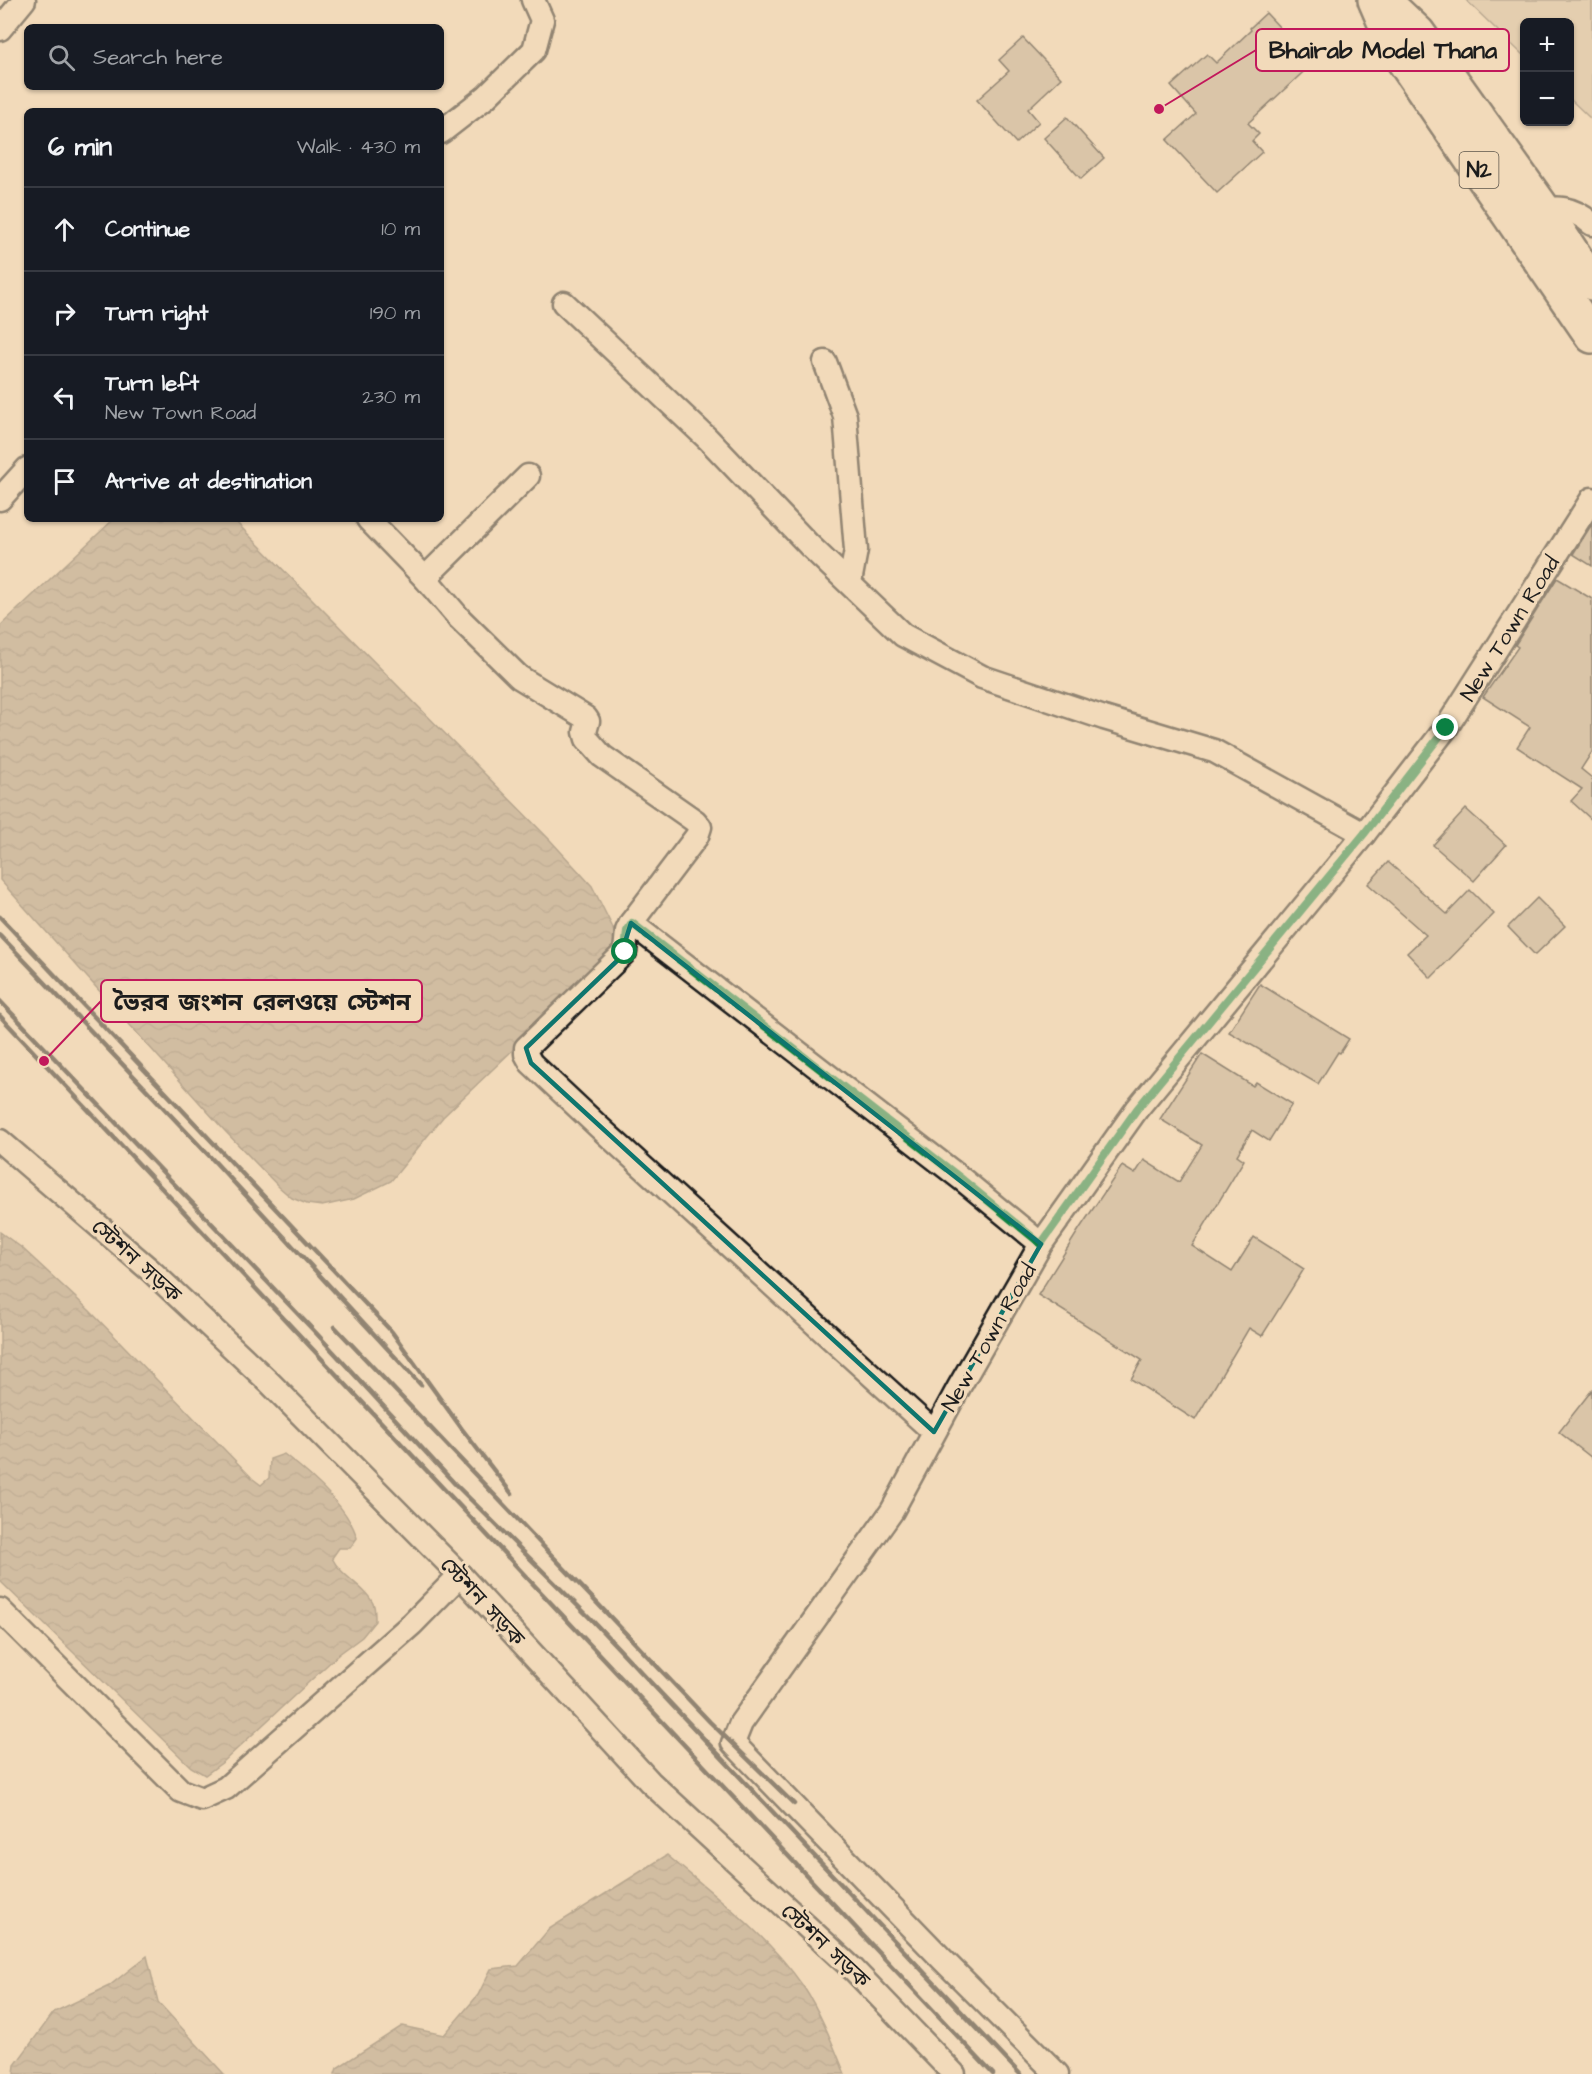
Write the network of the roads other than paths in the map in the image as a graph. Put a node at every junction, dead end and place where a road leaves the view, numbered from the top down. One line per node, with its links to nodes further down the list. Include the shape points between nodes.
1 (24, 0): 5 (street)
2 (534, 0): 6 (street, via 542,20 534,50 486,97)
3 (1375, 0): 7 (highway, N2, via 1397,51)
4 (1383, 0): 7 (highway, N2, via 1418,33)
5 (0, 30)
6 (444, 130)
7 (1531, 218): 8 (street, via 1569,209); 9 (highway, N2); 11 (highway, N2)
8 (1592, 224)
9 (1592, 283)
10 (564, 303): 19 (street, via 708,439 809,545)
11 (1592, 336)
12 (825, 362): 19 (street, via 845,416 856,550)
13 (24, 472): 15 (street)
14 (528, 476): 18 (street)
15 (0, 499)
16 (1592, 499): 20 (street, New Town Road, via 1446,728)
17 (371, 522): 18 (street)
18 (425, 578): 21 (street, via 519,677 586,718 587,739 603,756 700,827)
19 (850, 582): 20 (street, via 903,635 982,677 1214,751)
20 (1364, 834): 23 (street, New Town Road, via 1137,1109)
21 (632, 923): 23 (street); 24 (street, via 620,958 526,1048 531,1063)
22 (0, 1141): 25 (street, স্টেশন সড়ক, via 150,1270 261,1375)
23 (1041, 1244): 24 (street, New Town Road)
24 (934, 1432): 28 (street, New Town Road, via 892,1511 741,1723 733,1743)
25 (460, 1575): 26 (street, via 412,1624 226,1788 202,1799 181,1791); 27 (street, স্টেশন সড়ক, via 650,1782 854,1970)
26 (0, 1610)
27 (954, 2074)
28 (1058, 2074)

